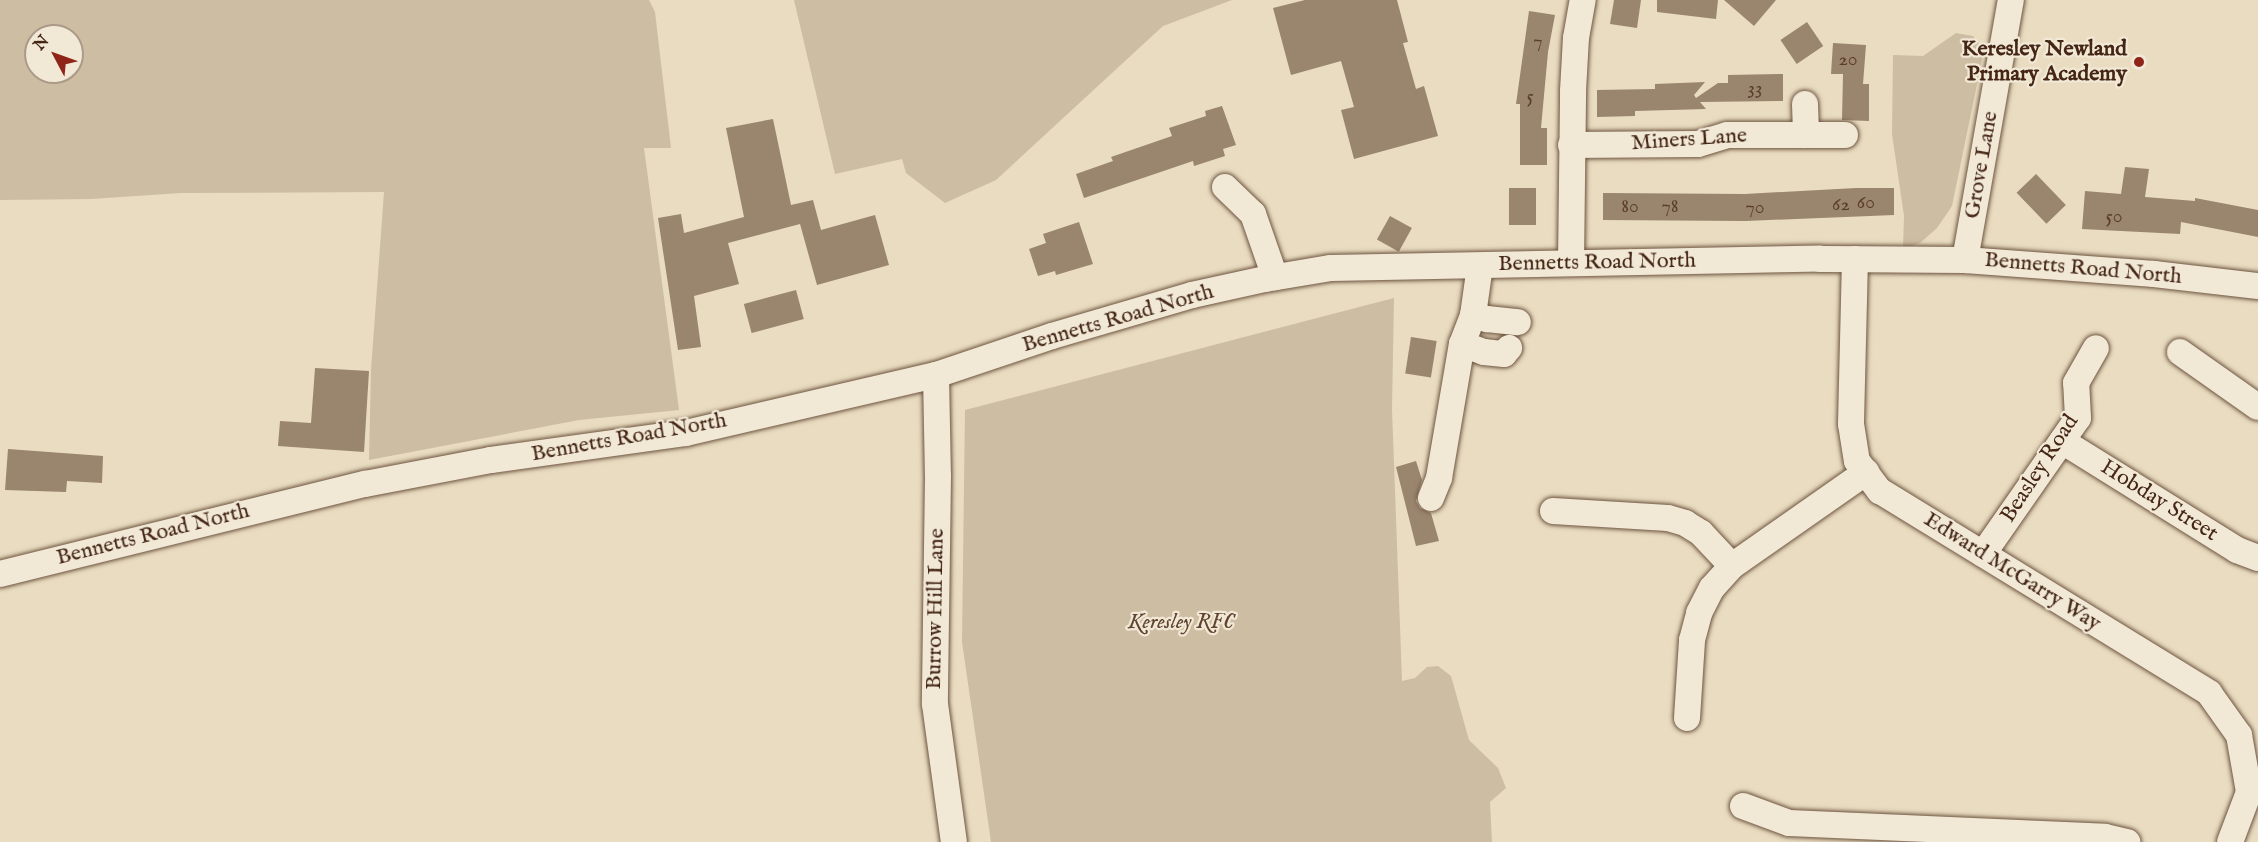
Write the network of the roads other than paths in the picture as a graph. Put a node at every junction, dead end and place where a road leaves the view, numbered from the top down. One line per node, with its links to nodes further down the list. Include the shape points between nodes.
1 (1584, 0): 6 (street, via 1576,38)
2 (2011, 0): 9 (street, Grove Lane)
3 (1805, 104): 4 (street)
4 (1806, 135): 5 (street, Miners Lane); 6 (street, Miners Lane, via 1727,135 1698,144)
5 (1845, 135)
6 (1571, 145): 10 (street)
7 (1225, 187): 12 (street, via 1253,214)
8 (1855, 259): 9 (street, Bennetts Road North); 10 (street, Bennetts Road North); 23 (street, Edward McGarry Way, via 1851,424 1857,461)
9 (1965, 260): 13 (street, Bennetts Road North, via 2154,273)
10 (1571, 264): 11 (street, Bennetts Road North)
11 (1480, 266): 12 (street, Bennetts Road North, via 1331,268); 14 (street)
12 (1275, 277): 20 (street, Bennetts Road North, via 1192,295)
13 (2258, 286)
14 (1473, 315): 15 (street); 16 (street)
15 (1518, 322)
16 (1462, 344): 17 (street, via 1504,354); 24 (street, via 1443,455)
17 (1509, 348)
18 (2096, 348): 22 (street, Beasley Road, via 2076,383 2078,418)
19 (2180, 352): 21 (street)
20 (936, 375): 29 (street, Bennetts Road North, via 686,433 491,460 365,484); 32 (street, Burrow Hill Lane, via 935,704)
21 (2258, 407)
22 (2062, 441): 26 (street, Beasley Road); 27 (street, Hobday Street, via 2237,550)
23 (1866, 472): 26 (street, Edward McGarry Way, via 1880,491); 28 (street)
24 (1431, 498)
25 (1553, 511): 28 (street, via 1668,518 1685,523 1701,533)
26 (1983, 554): 34 (street, Edward McGarry Way, via 2210,693 2239,735 2249,792)
27 (2258, 558)
28 (1732, 566): 30 (street, via 1712,588 1699,613 1692,640)
29 (0, 574)
30 (1687, 718)
31 (1743, 806): 33 (street, via 1790,823 2105,837)
32 (954, 842)
33 (2127, 842)
34 (2230, 842)

